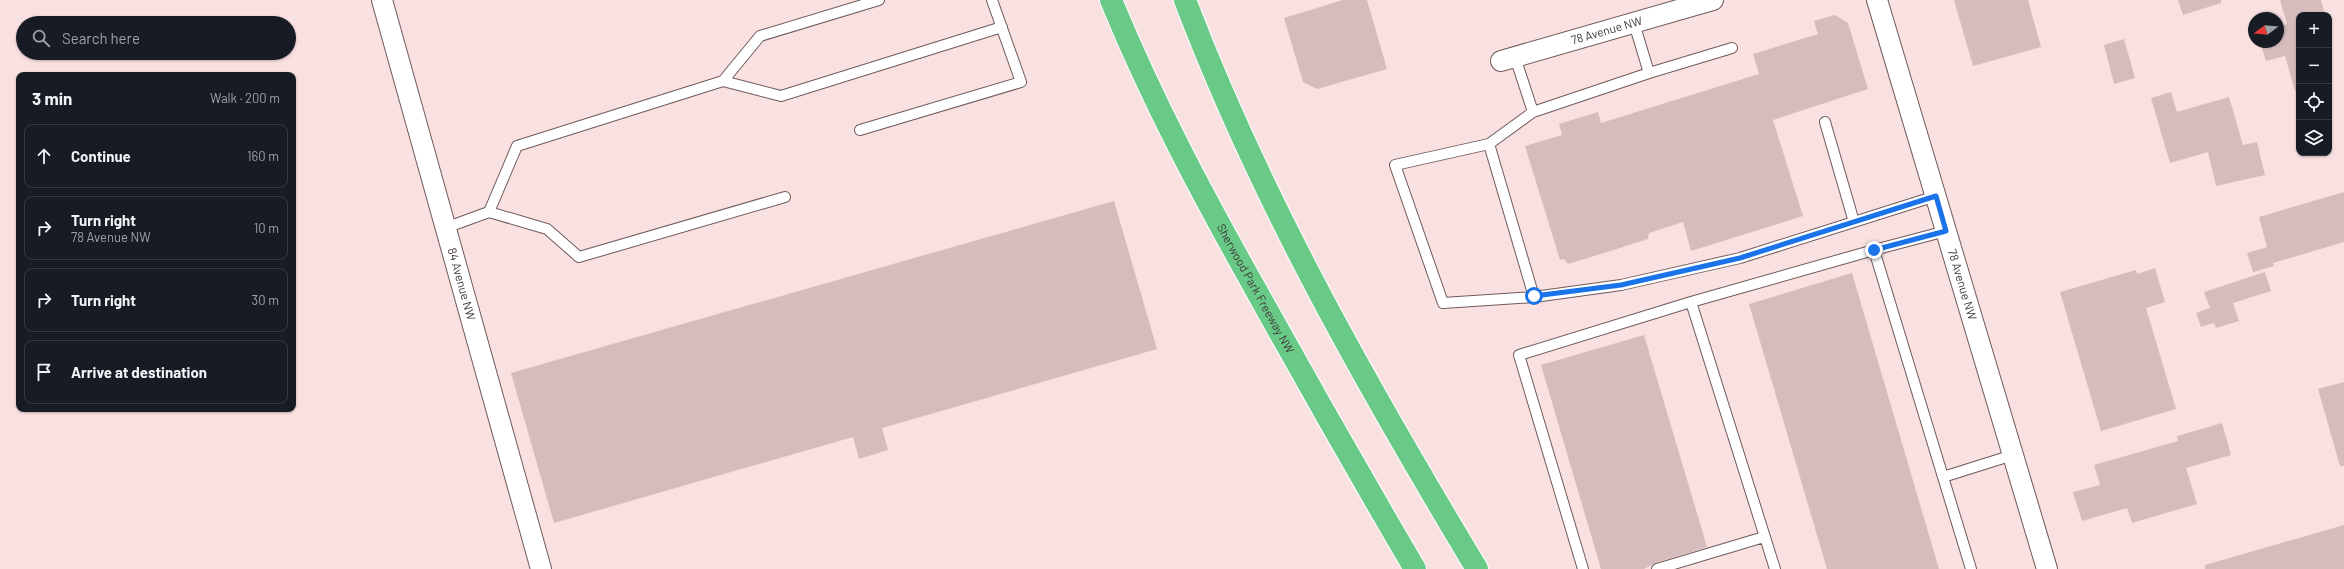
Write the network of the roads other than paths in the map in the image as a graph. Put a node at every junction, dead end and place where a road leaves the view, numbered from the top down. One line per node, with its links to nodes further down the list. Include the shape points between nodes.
1 (382, 0): 22 (street, 84 Avenue NW)
2 (879, 0): 13 (lane, via 760,36)
3 (992, 0): 9 (lane)
4 (1111, 0): 31 (highway, Sherwood Park Freeway NW, via 1124,33 1206,200 1330,424)
5 (1185, 0): 32 (highway, via 1255,168 1294,247 1333,320)
6 (1713, 0): 8 (street, 78 Avenue NW)
7 (1877, 0): 18 (street, 78 Avenue NW)
8 (1634, 23): 11 (street, 78 Avenue NW); 12 (lane)
9 (1002, 27): 13 (lane, via 780,96); 16 (lane, via 1021,82)
10 (1732, 48): 12 (lane)
11 (1508, 59): 14 (lane)
12 (1649, 73): 14 (lane)
13 (723, 81): 20 (lane, via 517,146)
14 (1533, 112): 17 (lane)
15 (1825, 122): 21 (lane)
16 (860, 130)
17 (1489, 144): 25 (lane); 25 (lane, via 1395,165 1443,302)
18 (1936, 196): 21 (lane); 23 (street, 78 Avenue NW)
19 (785, 197): 20 (lane, via 579,256 547,229)
20 (489, 212): 22 (lane)
21 (1854, 222): 25 (lane, via 1740,258 1621,285)
22 (445, 228): 30 (street, 84 Avenue NW)
23 (1946, 231): 24 (lane); 27 (street, 78 Avenue NW)
24 (1874, 250): 26 (lane); 28 (lane)
25 (1534, 296)
26 (1691, 302): 29 (lane); 33 (lane, via 1519,355)
27 (2013, 455): 28 (lane); 37 (street, 78 Avenue NW)
28 (1943, 477): 36 (lane)
29 (1764, 537): 34 (lane); 35 (lane)
30 (541, 569)
31 (1415, 569)
32 (1477, 569)
33 (1583, 569)
34 (1657, 569)
35 (1775, 569)
36 (1971, 569)
37 (2047, 569)

